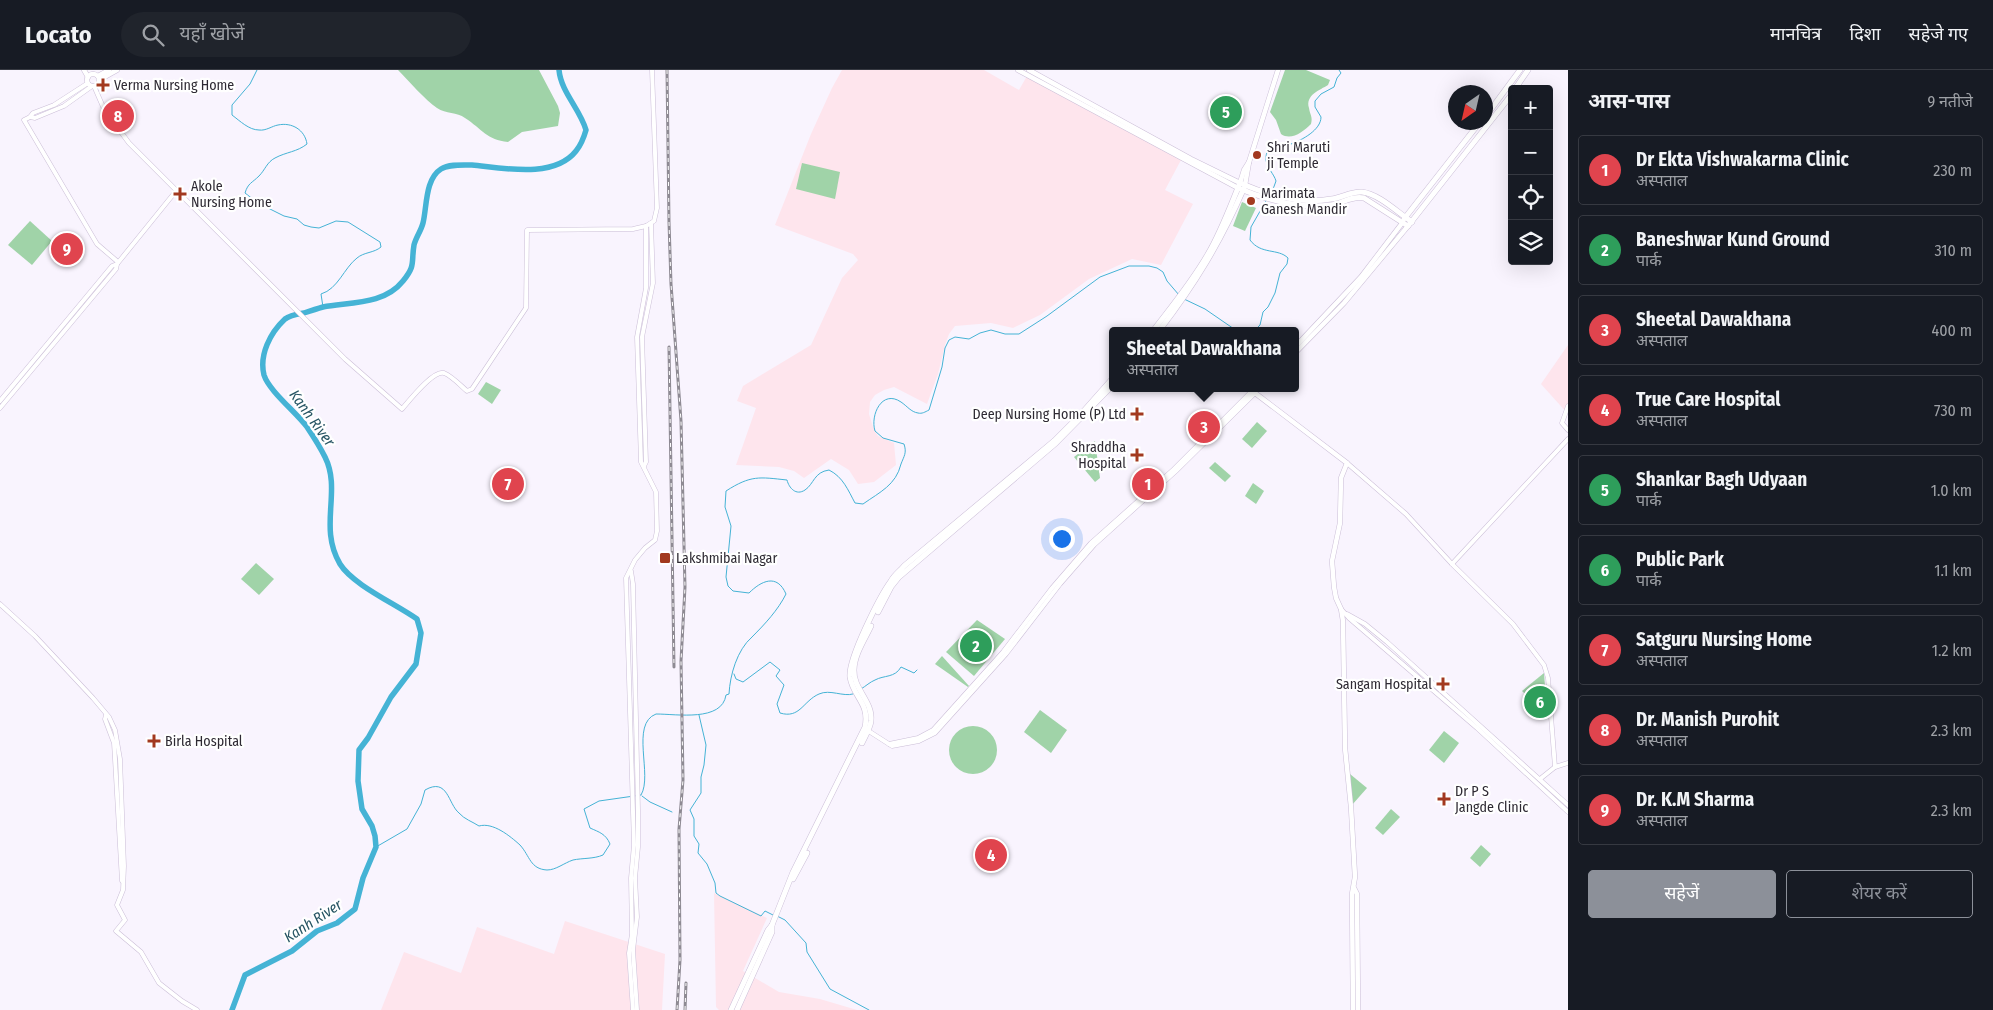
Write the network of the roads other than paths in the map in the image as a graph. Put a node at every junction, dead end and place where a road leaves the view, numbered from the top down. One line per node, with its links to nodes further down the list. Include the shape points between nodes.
1 (84, 70): 11 (main road)
2 (109, 70): 10 (main road)
3 (117, 70): 10 (main road)
4 (652, 70): 20 (street, via 657,208 656,218)
5 (1018, 70): 17 (main road)
6 (1029, 70): 17 (main road)
7 (1278, 70): 17 (main road, via 1250,162 1244,170)
8 (1520, 70): 15 (main road)
9 (1528, 70): 13 (main road)
10 (96, 75): 11 (main road); 12 (main road)
11 (88, 77): 12 (main road)
12 (91, 85): 18 (street, via 129,143); 23 (street, via 64,106 24,120 97,244)
13 (1518, 85)
14 (1508, 99): 21 (main road)
15 (1493, 107)
16 (1474, 130): 19 (main road)
17 (1242, 187): 19 (main road, via 1300,206 1340,203 1358,196); 24 (main road, via 1212,247)
18 (176, 191): 22 (street, via 360,374 402,409 439,373 446,374 470,391 526,308 528,230 633,229); 23 (street)
19 (1404, 220): 21 (main road); 27 (main road, via 1361,278)
20 (651, 224): 22 (street); 39 (street, via 653,283 642,337)
21 (1410, 224): 28 (main road, via 1344,303)
22 (646, 226): 39 (street, via 646,288 637,337 641,462)
23 (117, 263): 33 (street); 35 (street, via 100,289)
24 (1177, 304): 25 (main road); 26 (main road)
25 (1157, 327)
26 (1162, 327)
27 (1299, 343)
28 (1299, 349)
29 (1109, 383): 45 (main road, via 1054,440 893,578 855,652 850,670)
30 (1109, 389): 45 (main road, via 1056,443 895,581 855,661)
31 (1253, 392): 46 (street, via 1160,487 1059,582 1006,654 935,733 919,741 890,745)
32 (1255, 392): 38 (main road)
33 (0, 401)
34 (1568, 406): 36 (street, via 1562,423)
35 (0, 408)
36 (1568, 430)
37 (1568, 439): 40 (street)
38 (1347, 463): 40 (street, via 1406,514); 43 (main road, via 1341,478 1340,523 1332,561 1336,598)
39 (644, 466): 41 (street, via 656,492 657,535 635,560)
40 (1452, 564): 48 (street, via 1513,624 1544,665 1548,678)
41 (631, 571): 51 (street); 51 (street, via 626,578 631,776)
42 (0, 604): 56 (street, via 93,698 115,730 120,759 124,866 123,890 117,905 125,920 116,930 141,952 158,983)
43 (1341, 609): 44 (street); 54 (main road)
44 (1347, 614): 49 (street, via 1382,637); 50 (street)
45 (854, 684): 46 (main road, via 867,714)
46 (866, 729): 55 (main road, via 793,872)
47 (1568, 763): 48 (street)
48 (1555, 767): 49 (street)
49 (1540, 779): 50 (street); 52 (street)
50 (1537, 783): 53 (street)
51 (635, 801): 57 (street, via 629,953); 58 (street, via 638,847 633,950)
52 (1568, 805)
53 (1568, 812)
54 (1354, 888): 61 (main road); 62 (main road, via 1357,894)
55 (767, 936): 59 (main road); 60 (main road)
56 (196, 1010)
57 (633, 1010)
58 (637, 1010)
59 (731, 1010)
60 (737, 1010)
61 (1353, 1010)
62 (1358, 1010)

